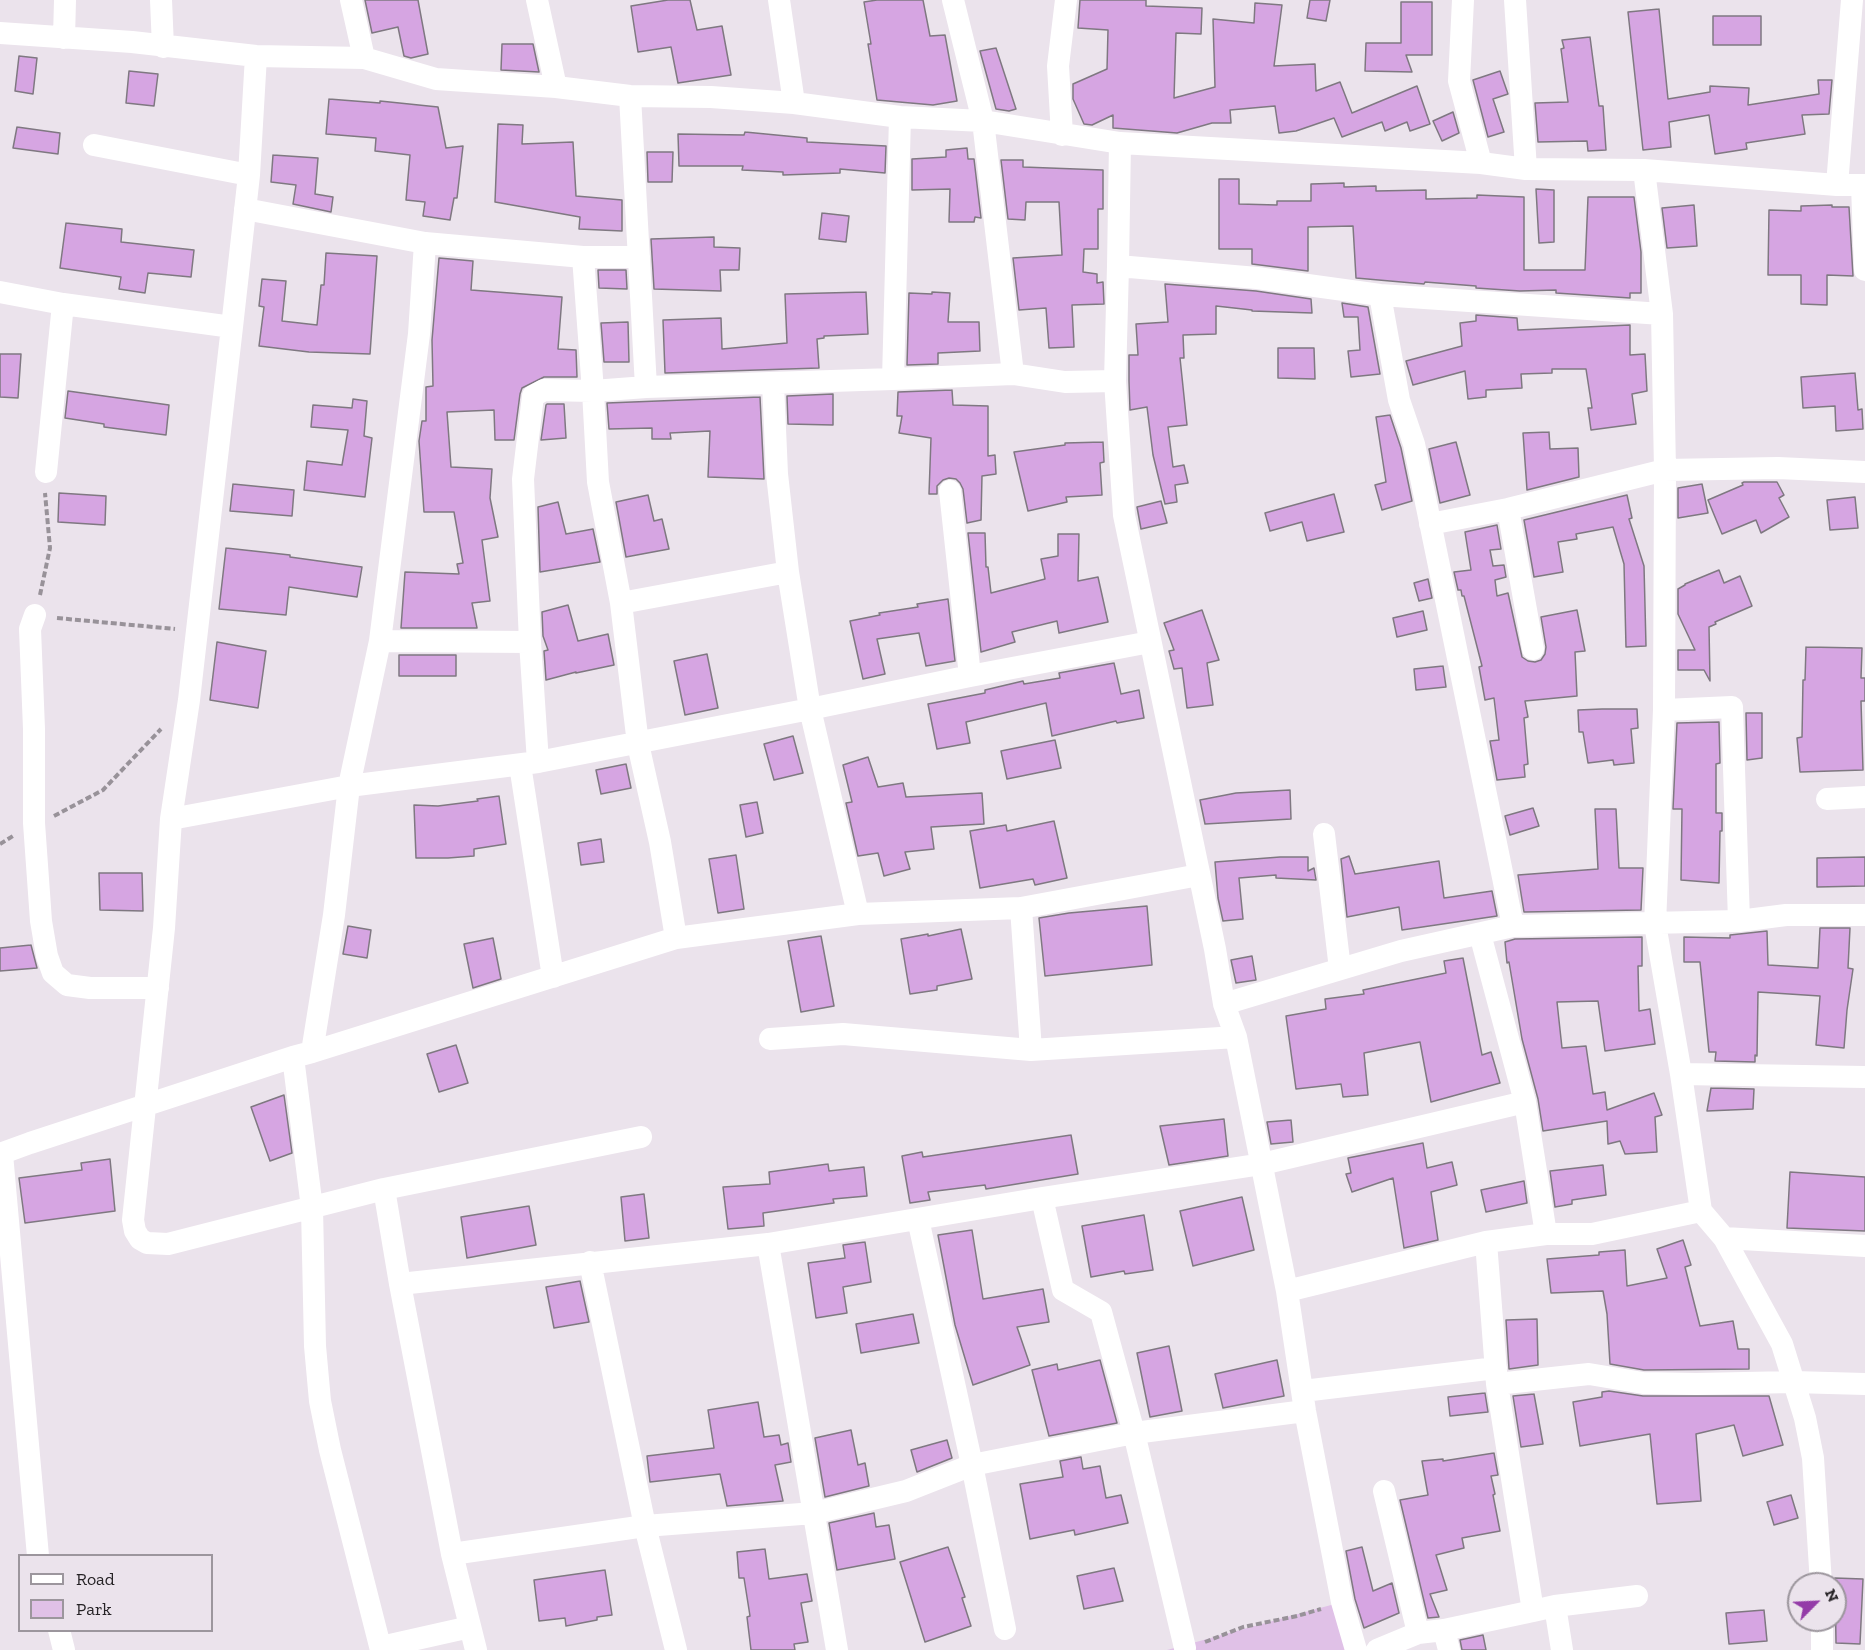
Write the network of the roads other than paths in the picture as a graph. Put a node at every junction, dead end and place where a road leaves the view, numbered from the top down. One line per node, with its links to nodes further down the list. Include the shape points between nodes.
1 (65, 0): 12 (street)
2 (162, 0): 13 (street)
3 (351, 0): 15 (street)
4 (537, 0): 16 (street)
5 (779, 0): 18 (street)
6 (953, 0): 20 (street)
7 (1066, 0): 21 (street, via 1058,66)
8 (1463, 0): 24 (street, via 1459,81)
9 (1515, 0): 25 (street)
10 (1852, 0): 28 (street)
11 (0, 33): 12 (street)
12 (64, 38): 13 (street)
13 (163, 47): 14 (street)
14 (256, 56): 15 (street); 27 (street)
15 (364, 58): 16 (street, via 436,79)
16 (556, 87): 17 (street)
17 (630, 96): 18 (street); 33 (street)
18 (794, 103): 19 (street)
19 (900, 117): 20 (street); 42 (street)
20 (983, 120): 21 (street); 41 (street)
21 (1062, 135): 22 (street)
22 (1120, 143): 24 (street); 34 (street)
23 (94, 146): 27 (street)
24 (1480, 163): 25 (street)
25 (1526, 169): 26 (street)
26 (1644, 170): 28 (street); 39 (street)
27 (249, 176): 30 (street)
28 (1837, 184): 29 (street)
29 (1863, 185): 35 (street)
30 (245, 209): 31 (street); 40 (street)
31 (425, 243): 32 (street); 56 (street, via 419,334)
32 (583, 256): 33 (street); 46 (street)
33 (639, 257): 45 (street)
34 (1118, 266): 37 (street, via 1257,278); 43 (street)
35 (1865, 270)
36 (0, 292): 38 (street)
37 (1380, 295): 39 (street); 52 (street, via 1399,400 1414,444)
38 (63, 304): 40 (street); 48 (street)
39 (1662, 314): 47 (street)
40 (232, 327): 68 (street, via 189,700)
41 (1013, 374): 42 (street); 43 (street, via 1065,382)
42 (893, 379): 44 (street)
43 (1114, 381): 58 (street, via 1124,515)
44 (773, 382): 45 (street); 53 (street, via 777,474)
45 (646, 387): 46 (street)
46 (593, 391): 54 (street, via 598,482); 57 (street, via 544,390 534,396 523,479)
47 (1665, 470): 49 (street, via 1778,468); 51 (street); 62 (street)
48 (46, 472)
49 (1865, 472)
50 (950, 491): 60 (street)
51 (1508, 509): 52 (street); 59 (street)
52 (1430, 524): 76 (street)
53 (788, 572): 54 (street); 61 (street)
54 (621, 603): 63 (street)
55 (35, 615): 81 (street, via 30,629 34,823 47,956 53,973 67,985)
56 (380, 641): 57 (street); 65 (street)
57 (530, 642): 64 (street)
58 (1150, 642): 60 (street); 70 (street)
59 (1533, 649)
60 (970, 676): 61 (street)
61 (810, 710): 63 (street); 72 (street)
62 (1664, 710): 74 (street, via 1732,707); 75 (street)
63 (638, 744): 64 (street); 78 (street)
64 (529, 763): 65 (street); 80 (street)
65 (349, 786): 68 (street); 86 (street, via 334,915)
66 (1865, 797): 67 (street)
67 (1827, 798)
68 (171, 819): 81 (street)
69 (1324, 834): 79 (street)
70 (1199, 875): 71 (street); 82 (street)
71 (1021, 908): 72 (street); 85 (street)
72 (858, 914): 78 (street)
73 (1865, 915): 74 (street, via 1786,915)
74 (1739, 921): 75 (street)
75 (1655, 924): 76 (street); 87 (street)
76 (1513, 926): 77 (street)
77 (1480, 934): 79 (street); 89 (street)
78 (676, 938): 80 (street)
79 (1340, 969): 82 (street)
80 (553, 977): 86 (street)
81 (158, 988): 90 (street)
82 (1224, 1004): 83 (street)
83 (1236, 1037): 85 (street); 93 (street)
84 (770, 1039): 85 (street, via 843,1034)
85 (1031, 1050)
86 (302, 1054): 90 (street); 96 (street)
87 (1681, 1074): 88 (street); 97 (street)
88 (1865, 1077)
89 (1525, 1102): 93 (street); 99 (street)
90 (144, 1106): 92 (street); 96 (street, via 133,1220 135,1231 147,1244 168,1244)
91 (641, 1137): 94 (street)
92 (1, 1154): 116 (street)
93 (1262, 1164): 95 (street); 106 (street)
94 (384, 1189): 96 (street); 105 (street)
95 (1042, 1198): 98 (street); 111 (street, via 1063,1290 1101,1312)
96 (312, 1208): 128 (street, via 320,1401)
97 (1701, 1211): 99 (street, via 1592,1234); 100 (street)
98 (918, 1219): 102 (street); 112 (street)
99 (1546, 1234): 101 (street)
100 (1724, 1238): 103 (street); 108 (street, via 1782,1344)
101 (1486, 1242): 106 (street); 107 (street)
102 (768, 1244): 104 (street); 114 (street)
103 (1865, 1246)
104 (590, 1262): 105 (street); 115 (street)
105 (400, 1284): 117 (street)
106 (1287, 1291): 110 (street)
107 (1496, 1376): 108 (street, via 1588,1374 1643,1383); 110 (street); 120 (street)
108 (1793, 1382): 109 (street); 118 (street, via 1813,1458)
109 (1865, 1384)
110 (1304, 1401): 111 (street); 133 (street, via 1342,1602)
111 (1134, 1433): 112 (street); 127 (street)
112 (972, 1466): 114 (street, via 906,1491); 122 (street)
113 (1384, 1491): 125 (street)
114 (814, 1513): 115 (street); 132 (street)
115 (645, 1526): 117 (street); 131 (street)
116 (38, 1554)
117 (452, 1554): 121 (street)
118 (1820, 1572)
119 (1637, 1596): 120 (street)
120 (1544, 1609): 126 (street); 135 (street)
121 (470, 1627): 128 (street); 130 (street)
122 (1005, 1629)
123 (60, 1632): 129 (street)
124 (1822, 1632): 136 (street)
125 (1418, 1634): 126 (street); 134 (street)
126 (1447, 1640)
127 (1185, 1648)
128 (381, 1649)
129 (64, 1650)
130 (476, 1650)
131 (676, 1650)
132 (837, 1650)
133 (1356, 1650)
134 (1377, 1650)
135 (1563, 1650)
136 (1822, 1650)

